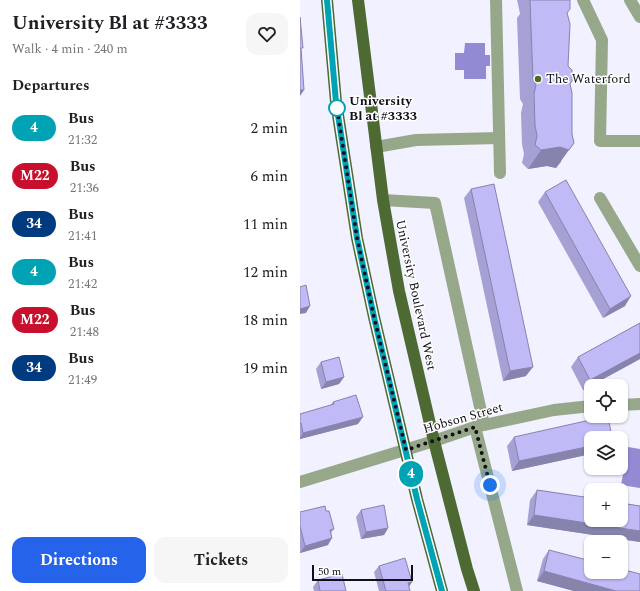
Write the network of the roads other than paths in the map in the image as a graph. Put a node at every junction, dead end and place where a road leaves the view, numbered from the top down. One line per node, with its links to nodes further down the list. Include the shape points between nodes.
1 (327, 0): 19 (main road, via 336,102 357,238)
2 (358, 0): 9 (main road, University Boulevard West)
3 (496, 0): 7 (street)
4 (583, 0): 8 (street, via 602,40 600,141)
5 (630, 0): 6 (street)
6 (640, 17)
7 (499, 138): 9 (street, via 416,140); 10 (street)
8 (640, 141)
9 (376, 147): 12 (main road, University Boulevard West)
10 (500, 172)
11 (600, 198): 13 (street)
12 (383, 200): 17 (street, via 435,203); 18 (main road, University Boulevard West, via 399,291)
13 (640, 266)
14 (640, 404): 15 (street)
15 (628, 405)
16 (584, 407): 17 (street, Hobson Street, via 554,410)
17 (479, 426): 18 (street, Hobson Street); 23 (street)
18 (434, 441): 19 (street, Hobson Street); 22 (main road, University Boulevard West)
19 (406, 450): 20 (street, Hobson Street); 21 (main road)
20 (300, 482)
21 (442, 591)
22 (474, 591)
23 (517, 591)

